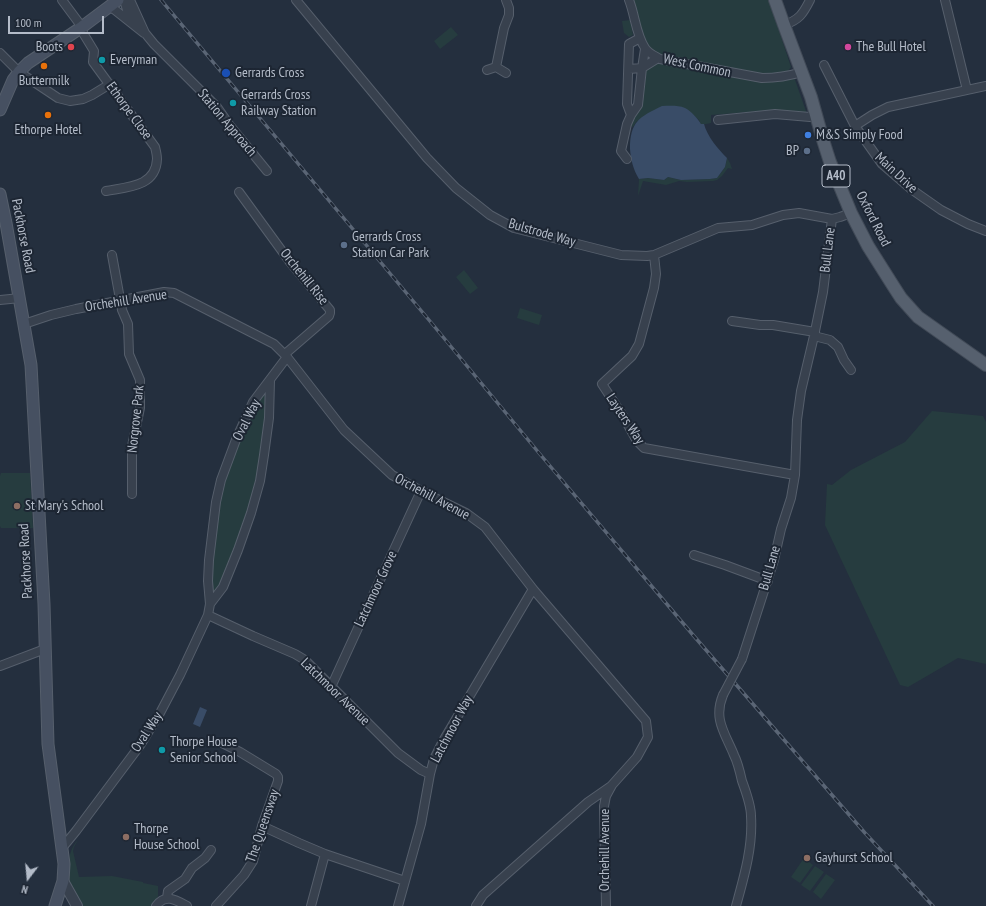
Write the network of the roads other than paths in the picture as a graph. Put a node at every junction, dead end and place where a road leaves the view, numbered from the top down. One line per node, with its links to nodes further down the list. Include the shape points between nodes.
1 (62, 0): 13 (street, Ethorpe Close)
2 (118, 0): 11 (main road)
3 (124, 0): 14 (street, via 130,16)
4 (130, 0): 14 (street, Station Approach)
5 (296, 0): 46 (street, Bulstrode Way, via 427,158 456,188 490,215 514,228 621,255)
6 (506, 0): 20 (street, via 510,8 509,15)
7 (629, 0): 15 (street, West Common)
8 (776, 0): 12 (main road, Oxford Road / A40)
9 (810, 0): 12 (street, via 800,17)
10 (946, 0): 31 (street)
11 (109, 7): 13 (main road); 14 (street)
12 (784, 25): 25 (main road, Oxford Road / A40)
13 (81, 28): 24 (main road, via 28,63); 27 (street, Ethorpe Close, via 94,51 93,62)
14 (145, 33): 38 (street, Station Approach, via 217,107 231,128)
15 (640, 38): 16 (street, West Common); 22 (street, via 629,44)
16 (645, 48): 18 (street, West Common); 21 (street)
17 (1, 55): 24 (street)
18 (658, 58): 21 (street); 25 (street, West Common, via 762,78 789,76)
19 (824, 65): 36 (street, Main Drive)
20 (496, 67): 23 (street); 26 (street)
21 (642, 68): 22 (street); 29 (street)
22 (629, 69): 28 (street)
23 (487, 70)
24 (19, 72): 27 (street, via 58,98 70,101 83,99); 32 (main road)
25 (802, 72): 34 (main road, Oxford Road / A40)
26 (506, 73)
27 (110, 84): 39 (street, Ethorpe Close, via 155,147 157,159 151,176 145,182)
28 (629, 86): 29 (street); 33 (street, via 628,104)
29 (640, 86): 33 (street, via 638,105)
30 (986, 86): 31 (street)
31 (967, 90): 36 (street, via 888,107)
32 (0, 110)
33 (631, 115): 37 (street, via 621,151)
34 (816, 115): 35 (street, via 810,117 775,114); 42 (main road, Oxford Road / A40, via 830,162)
35 (718, 120)
36 (855, 126): 44 (street, Main Drive, via 882,164 911,189 941,210)
37 (627, 159)
38 (267, 170)
39 (106, 191)
40 (240, 192): 53 (street, Orchehill Rise, via 290,262 330,310 329,316)
41 (0, 194): 47 (main road, Packhorse Road)
42 (851, 213): 43 (street, Bulstrode Way); 54 (main road, Oxford Road / A40, via 868,246 901,298 918,317)
43 (832, 219): 46 (street, Bulstrode Way, via 799,213 783,215 752,225 718,228); 52 (street, Bull Lane, via 823,292)
44 (986, 231)
45 (112, 255): 49 (street, Norgrove Park)
46 (654, 255): 57 (street, Layters Way, via 654,288 639,344 632,356 602,384 637,441 644,448)
47 (20, 298): 48 (street); 51 (main road, Packhorse Road)
48 (0, 300)
49 (120, 300): 51 (street, Orchehill Avenue, via 51,315); 53 (street, Orchehill Avenue, via 164,292 174,293 274,344); 59 (street, Norgrove Park, via 128,324 129,354 140,380 140,408 132,446)
50 (732, 321): 52 (street, via 773,325)
51 (24, 324): 65 (main road, Packhorse Road, via 31,365)
52 (814, 334): 55 (street, via 830,340 838,347); 57 (street, Bull Lane, via 797,420)
53 (286, 355): 56 (street, Oval Way); 58 (street, Orchehill Avenue, via 344,430 392,476)
54 (986, 365)
55 (850, 370)
56 (270, 380): 63 (street, Oval Way, via 269,418 260,481 251,513 223,587); 63 (street, Oval Way, via 253,402 221,480 209,560)
57 (795, 475): 61 (street, Bull Lane)
58 (421, 491): 62 (street, Orchehill Avenue, via 466,513 485,527); 67 (street, Latchmoor Grove)
59 (132, 494)
60 (694, 555): 61 (street)
61 (768, 581): 89 (street, Bull Lane, bridge, via 742,659 723,695 719,709 724,734 735,756 751,815 748,863)
62 (533, 589): 69 (street, Latchmoor Way, via 443,741); 70 (street, Orchehill Avenue, via 646,720 648,738 637,757)
63 (210, 604): 64 (street, Oval Way)
64 (208, 615): 67 (street, Latchmoor Avenue, via 295,654 305,660); 74 (street, Oval Way, via 160,713 140,744)
65 (45, 649): 66 (street); 74 (main road, Packhorse Road, via 48,744)
66 (0, 666)
67 (331, 687): 69 (street, Latchmoor Avenue, via 398,753)
68 (222, 743): 73 (street, The Queensway, via 278,777)
69 (430, 774): 78 (street, Latchmoor Way, via 421,824)
70 (612, 785): 71 (street); 72 (street, Orchehill Avenue)
71 (588, 802): 72 (street); 87 (street, via 483,894)
72 (604, 806): 88 (street, Orchehill Avenue)
73 (262, 826): 76 (street); 84 (street, The Queensway, via 253,861)
74 (62, 848): 77 (main road, Packhorse Road)
75 (211, 850): 79 (street, via 185,878 168,891)
76 (325, 854): 78 (street); 85 (street)
77 (63, 881): 80 (main road, Packhorse Road); 81 (street)
78 (405, 881): 86 (street, Latchmoor Way)
79 (167, 898): 82 (street); 83 (street)
80 (55, 906)
81 (77, 906)
82 (156, 906)
83 (187, 906)
84 (216, 906)
85 (311, 906)
86 (398, 906)
87 (476, 906)
88 (606, 906)
89 (736, 906)

